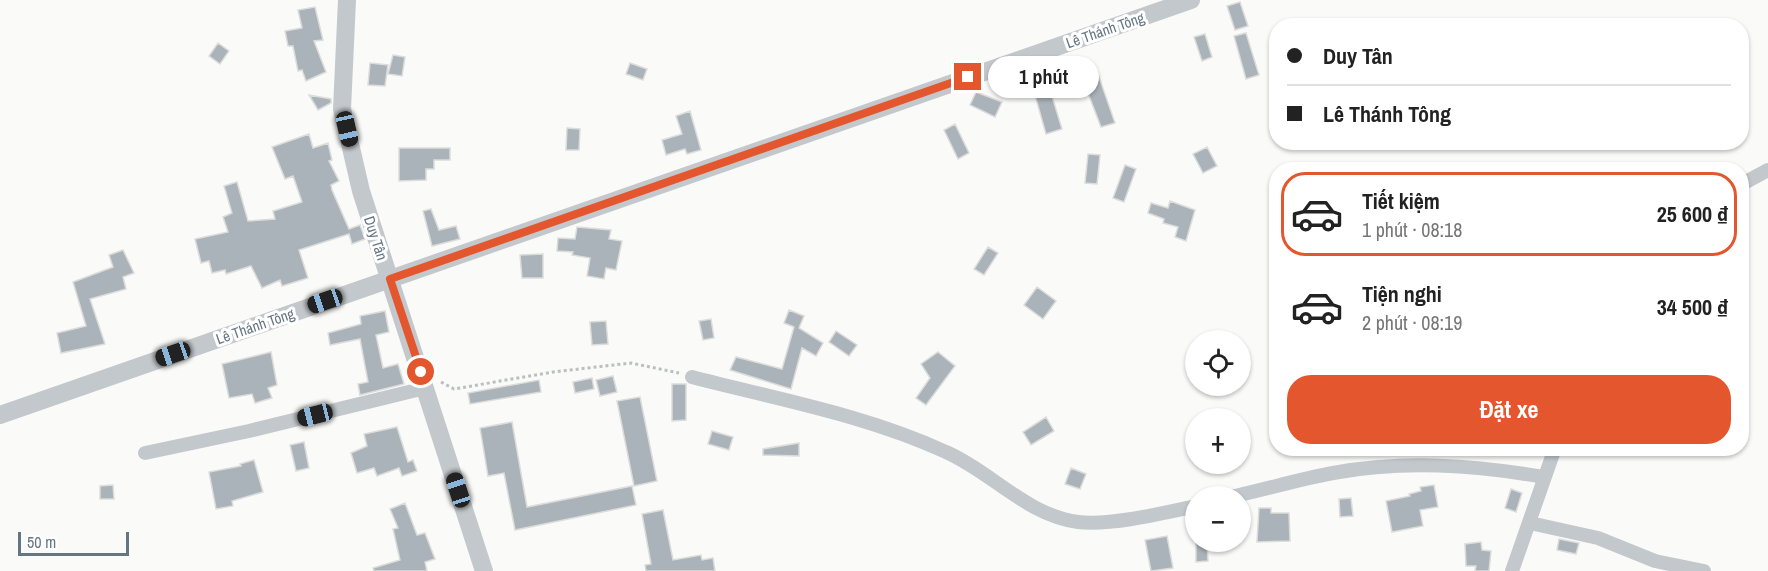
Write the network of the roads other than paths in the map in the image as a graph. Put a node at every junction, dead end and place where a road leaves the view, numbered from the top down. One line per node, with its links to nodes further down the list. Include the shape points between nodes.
1 (347, 0): 5 (street, Duy Tân, via 342,109 361,191)
2 (1191, 0): 5 (street, Lê Thánh Tông)
3 (1768, 170): 4 (street)
4 (1749, 180)
5 (390, 279): 7 (street, Duy Tân); 8 (street, Lê Thánh Tông)
6 (692, 377): 13 (street, via 806,406 945,451 1055,517 1098,522)
7 (423, 380): 9 (street, via 249,431); 15 (street, Duy Tân)
8 (0, 415)
9 (146, 453)
10 (1552, 456): 11 (street)
11 (1544, 477): 12 (street, via 1492,469 1392,466 1333,473); 14 (street)
12 (1251, 492)
13 (1185, 508)
14 (1530, 523): 16 (street); 17 (street, via 1598,538 1655,561)
15 (484, 571)
16 (1512, 571)
17 (1704, 571)

